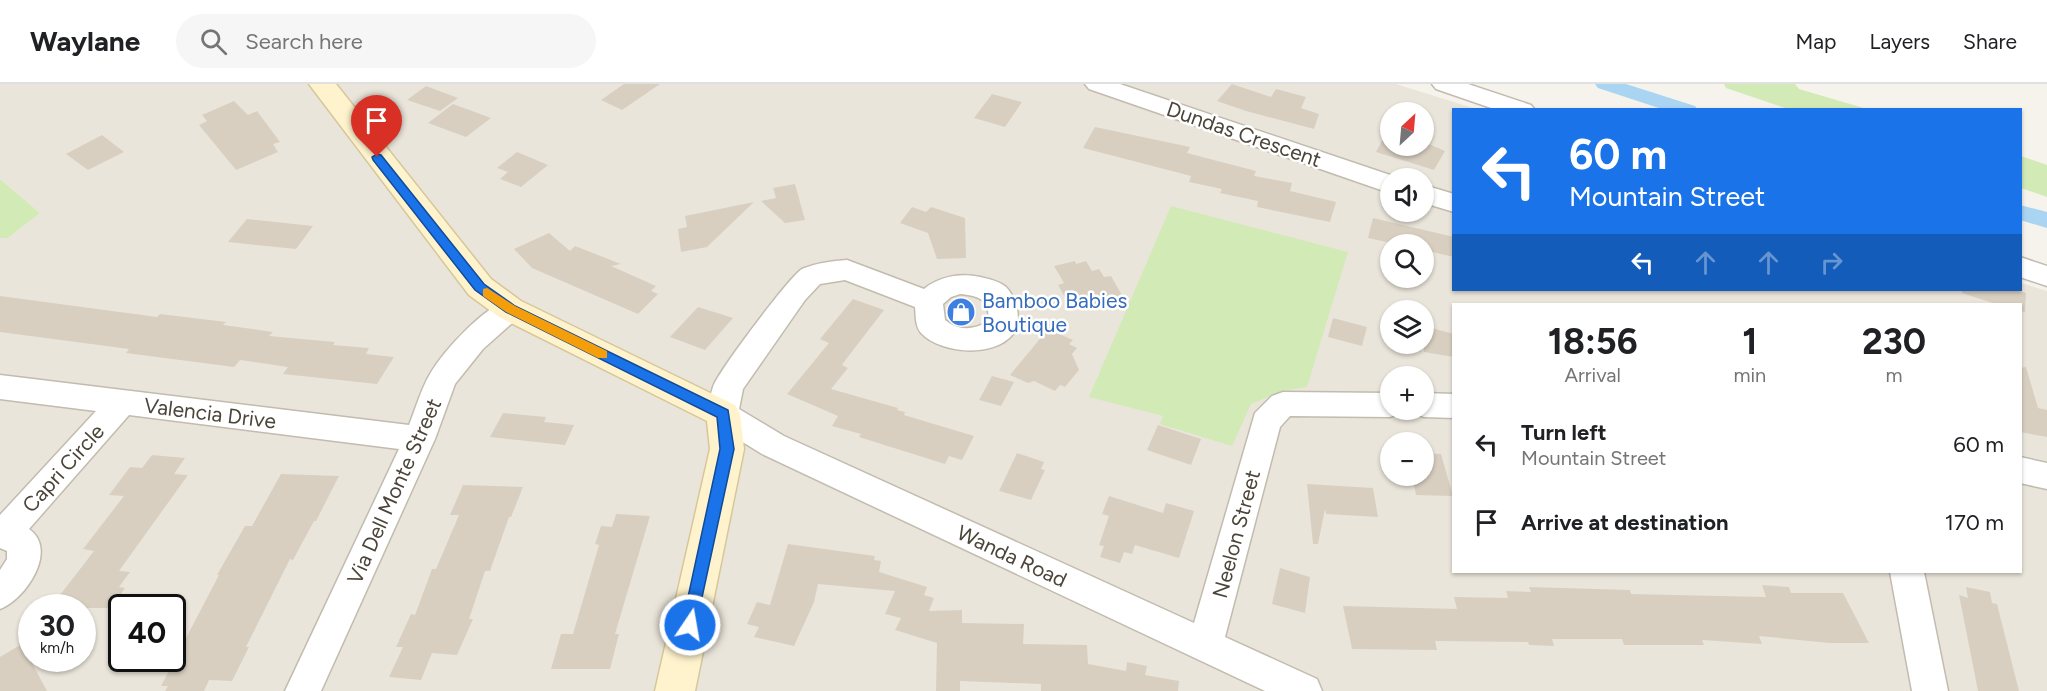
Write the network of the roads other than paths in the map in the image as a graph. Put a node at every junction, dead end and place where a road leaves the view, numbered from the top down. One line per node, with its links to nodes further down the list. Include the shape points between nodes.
1 (322, 84): 11 (street, via 453,256 480,287)
2 (1097, 84): 5 (street, Dundas Crescent)
3 (1444, 84): 4 (street)
4 (1517, 108)
5 (1380, 181)
6 (1434, 197): 7 (street)
7 (1452, 202)
8 (2022, 268): 9 (street)
9 (2047, 276)
10 (928, 301): 17 (street, via 847,270 810,277 728,386)
11 (510, 309): 17 (street); 18 (street, Via Dell Monte Street, via 472,341 442,379)
12 (0, 387): 13 (street, Valencia Drive)
13 (122, 402): 18 (street, Valencia Drive); 21 (street, Capri Circle)
14 (1380, 405): 24 (street, Neelon Street, via 1283,404 1266,422)
15 (1434, 405): 16 (street)
16 (1452, 406)
17 (723, 414): 24 (street, Wanda Road, via 773,445); 26 (street, via 727,449)
18 (419, 439): 25 (street, Via Dell Monte Street)
19 (2022, 470): 20 (street)
20 (2047, 476)
21 (2, 534): 23 (street, Capri Circle, via 17,539 24,547 25,559 19,573)
22 (1907, 573): 28 (street)
23 (0, 594)
24 (1205, 647): 27 (street, Wanda Road)
25 (303, 691)
26 (675, 691)
27 (1304, 691)
28 (1930, 691)

